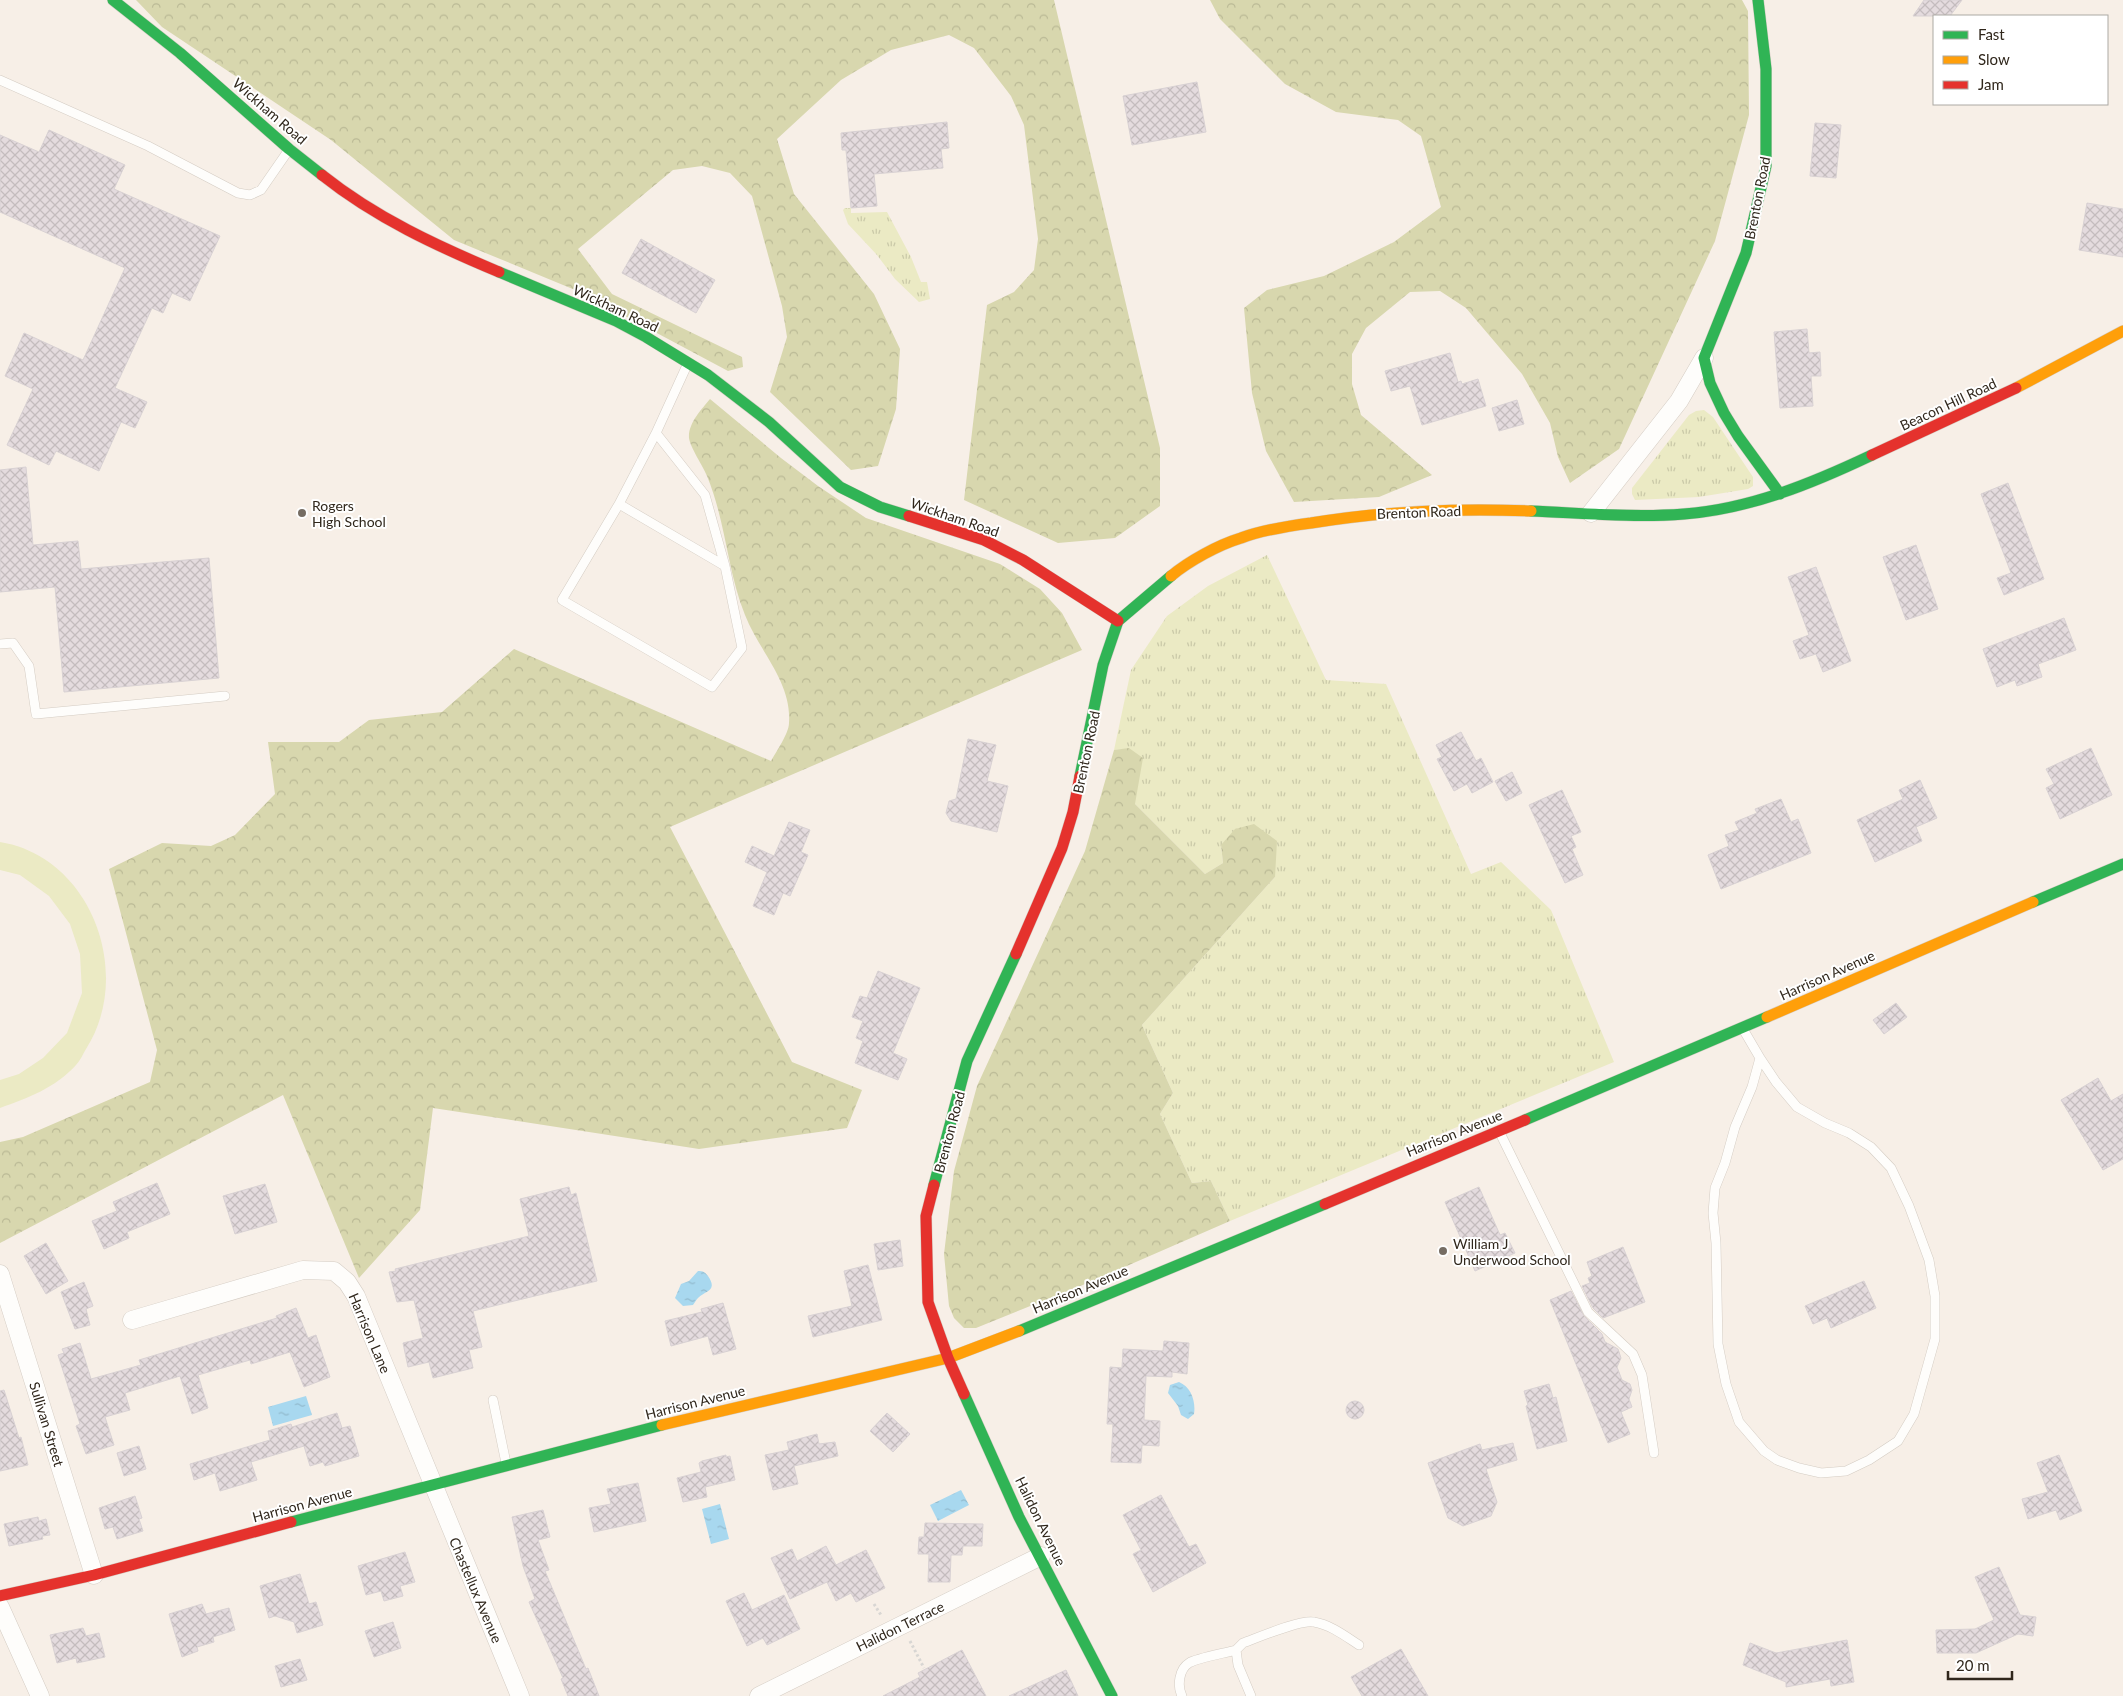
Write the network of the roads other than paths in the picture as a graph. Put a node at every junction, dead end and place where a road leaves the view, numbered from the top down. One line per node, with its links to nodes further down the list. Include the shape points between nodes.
1 (113, 0): 4 (street, Wickham Road, via 180,53)
2 (1758, 0): 6 (street, Brenton Road, via 1766,69 1766,166 1746,253)
3 (0, 80): 4 (lane, via 148,146 238,193 250,195 261,190)
4 (290, 149): 7 (street, Wickham Road, via 342,191 403,229 616,322)
5 (2123, 331): 9 (street, Beacon Hill Road, via 2000,397)
6 (1704, 358): 9 (street, via 1710,383 1724,413); 11 (street, Brenton Road, via 1679,401)
7 (688, 363): 8 (lane); 13 (street, Wickham Road, via 769,422 840,487 880,507 984,540 1023,560)
8 (656, 433): 10 (lane); 12 (lane, via 705,495)
9 (1780, 494): 11 (street, Brenton Road, via 1684,514)
10 (619, 504): 12 (lane); 12 (lane, via 562,600 712,687 742,648)
11 (1591, 514): 13 (street, Brenton Road, via 1418,511 1353,516 1246,536 1185,565)
12 (725, 566)
13 (1118, 621): 22 (street, Brenton Road, via 1103,665 1062,848 967,1061 926,1216 928,1302)
14 (0, 644): 15 (lane, via 13,643 29,666 36,714)
15 (225, 696)
16 (2123, 864): 17 (street, Harrison Avenue)
17 (1743, 1028): 18 (lane); 19 (street, Harrison Avenue)
18 (1760, 1058): 18 (lane, via 1797,1106 1864,1142 1891,1168 1909,1206 1928,1260 1935,1296 1936,1339 1914,1414 1898,1441 1846,1471 1821,1473 1799,1468 1764,1452 1739,1422 1726,1384 1718,1344 1715,1188)
19 (1499, 1131): 22 (street, Harrison Avenue); 24 (lane, via 1588,1312 1633,1354 1642,1375)
20 (0, 1274): 28 (street, Sullivan Street)
21 (132, 1320): 26 (street, Harrison Lane, via 297,1271 334,1271 356,1296)
22 (948, 1358): 25 (street, Harrison Avenue); 27 (street, Halidon Avenue, via 1019,1517)
23 (493, 1400): 25 (lane)
24 (1654, 1453)
25 (507, 1465): 26 (street, Harrison Avenue)
26 (432, 1484): 28 (street, Harrison Avenue); 34 (street, Chastellux Avenue)
27 (1041, 1556): 35 (street, Halidon Terrace); 36 (street, Halidon Avenue)
28 (94, 1575): 29 (street, Harrison Avenue)
29 (0, 1596)
30 (0, 1607): 33 (street)
31 (1359, 1645): 32 (lane, via 1332,1627 1312,1621 1242,1643)
32 (1236, 1650): 37 (lane, via 1189,1663 1181,1673); 38 (lane, via 1238,1665)
33 (40, 1696)
34 (520, 1696)
35 (759, 1696)
36 (1112, 1696)
37 (1182, 1696)
38 (1251, 1696)

